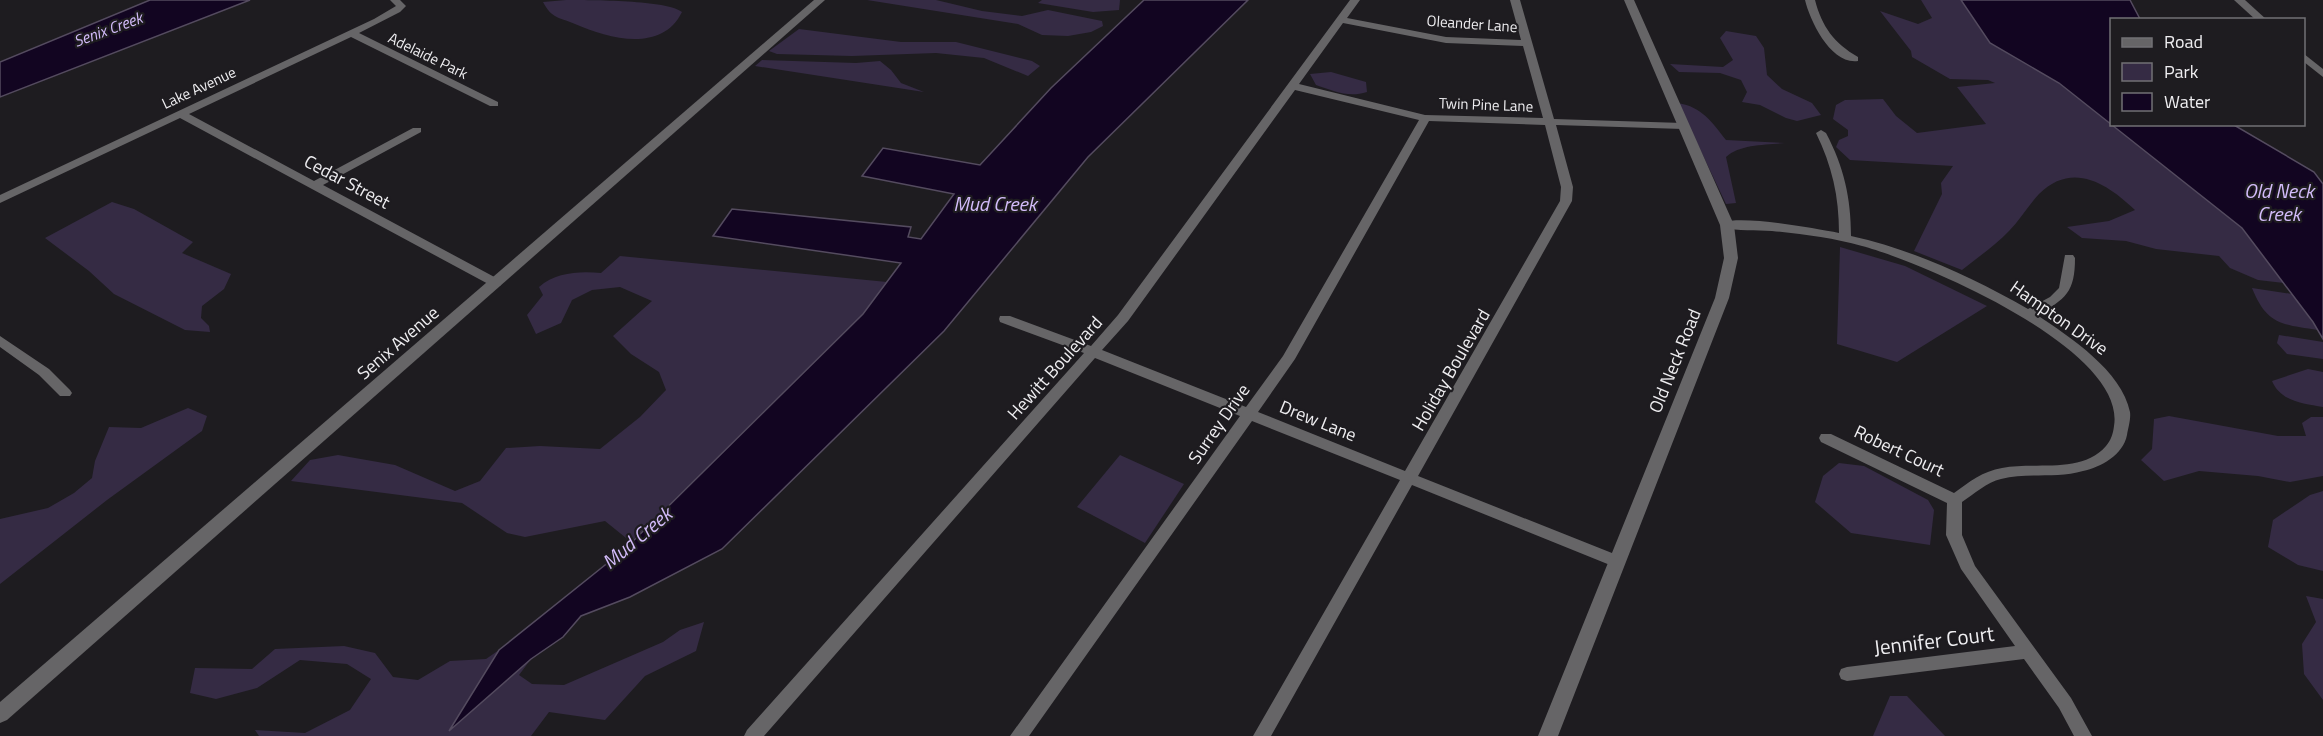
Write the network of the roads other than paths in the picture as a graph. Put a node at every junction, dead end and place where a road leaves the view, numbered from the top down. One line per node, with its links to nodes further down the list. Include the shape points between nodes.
1 (395, 0): 10 (street, Lake Avenue, via 401,6 397,10)
2 (820, 0): 28 (street, Senix Avenue)
3 (1355, 0): 9 (street, Hewitt Boulevard)
4 (1515, 0): 11 (street, Holiday Boulevard)
5 (1629, 0): 20 (street, Old Neck Road)
6 (1810, 0): 13 (street, via 1822,34 1838,51)
7 (2239, 0): 8 (street)
8 (2260, 18)
9 (1343, 20): 11 (street, Oleander Lane, via 1446,40); 15 (street, Hewitt Boulevard)
10 (350, 33): 16 (street, Adelaide Park); 17 (street, Lake Avenue)
11 (1528, 43): 19 (street, Holiday Boulevard)
12 (2305, 58): 14 (street)
13 (1854, 59)
14 (2323, 74)
15 (1293, 86): 18 (street, Twin Pine Lane); 32 (street, Hewitt Boulevard)
16 (494, 104)
17 (181, 114): 23 (street, Cedar Street); 24 (street, Lake Avenue)
18 (1425, 118): 19 (street, Twin Pine Lane); 34 (street, Surrey Drive, via 1288,359)
19 (1548, 122): 20 (street, Twin Pine Lane); 36 (street, Holiday Boulevard, via 1564,173 1566,201)
20 (1683, 126): 25 (street, Old Neck Road)
21 (417, 130): 23 (street)
22 (1821, 133): 26 (street, via 1843,182)
23 (315, 185): 28 (street, Cedar Street)
24 (0, 199)
25 (1727, 225): 26 (street, Hampton Drive, via 1787,228); 38 (street, Old Neck Road, via 1731,258 1722,298)
26 (1845, 238): 29 (street, Hampton Drive, via 1940,269)
27 (2070, 258): 29 (street, via 2069,282 2063,294)
28 (496, 283): 41 (street, Senix Avenue)
29 (2028, 315): 37 (street, Hampton Drive, via 2101,371 2122,410 2124,425 2106,454 2091,463 2050,471 2003,473)
30 (1005, 319): 32 (street, Drew Lane)
31 (0, 340): 33 (street, via 44,372)
32 (1094, 352): 34 (street, Drew Lane); 42 (street, Hewitt Boulevard)
33 (65, 393)
34 (1250, 414): 36 (street, Drew Lane); 43 (street, Surrey Drive)
35 (1826, 438): 37 (street, Robert Court)
36 (1409, 479): 38 (street, Drew Lane); 44 (street, Holiday Boulevard)
37 (1955, 500): 39 (street, via 1954,535 1960,553)
38 (1616, 561): 45 (street, Old Neck Road)
39 (2027, 652): 40 (street, Jennifer Court); 46 (street, via 2065,702)
40 (1847, 674)
41 (0, 714)
42 (753, 736)
43 (1019, 736)
44 (1262, 736)
45 (1548, 736)
46 (2083, 736)

